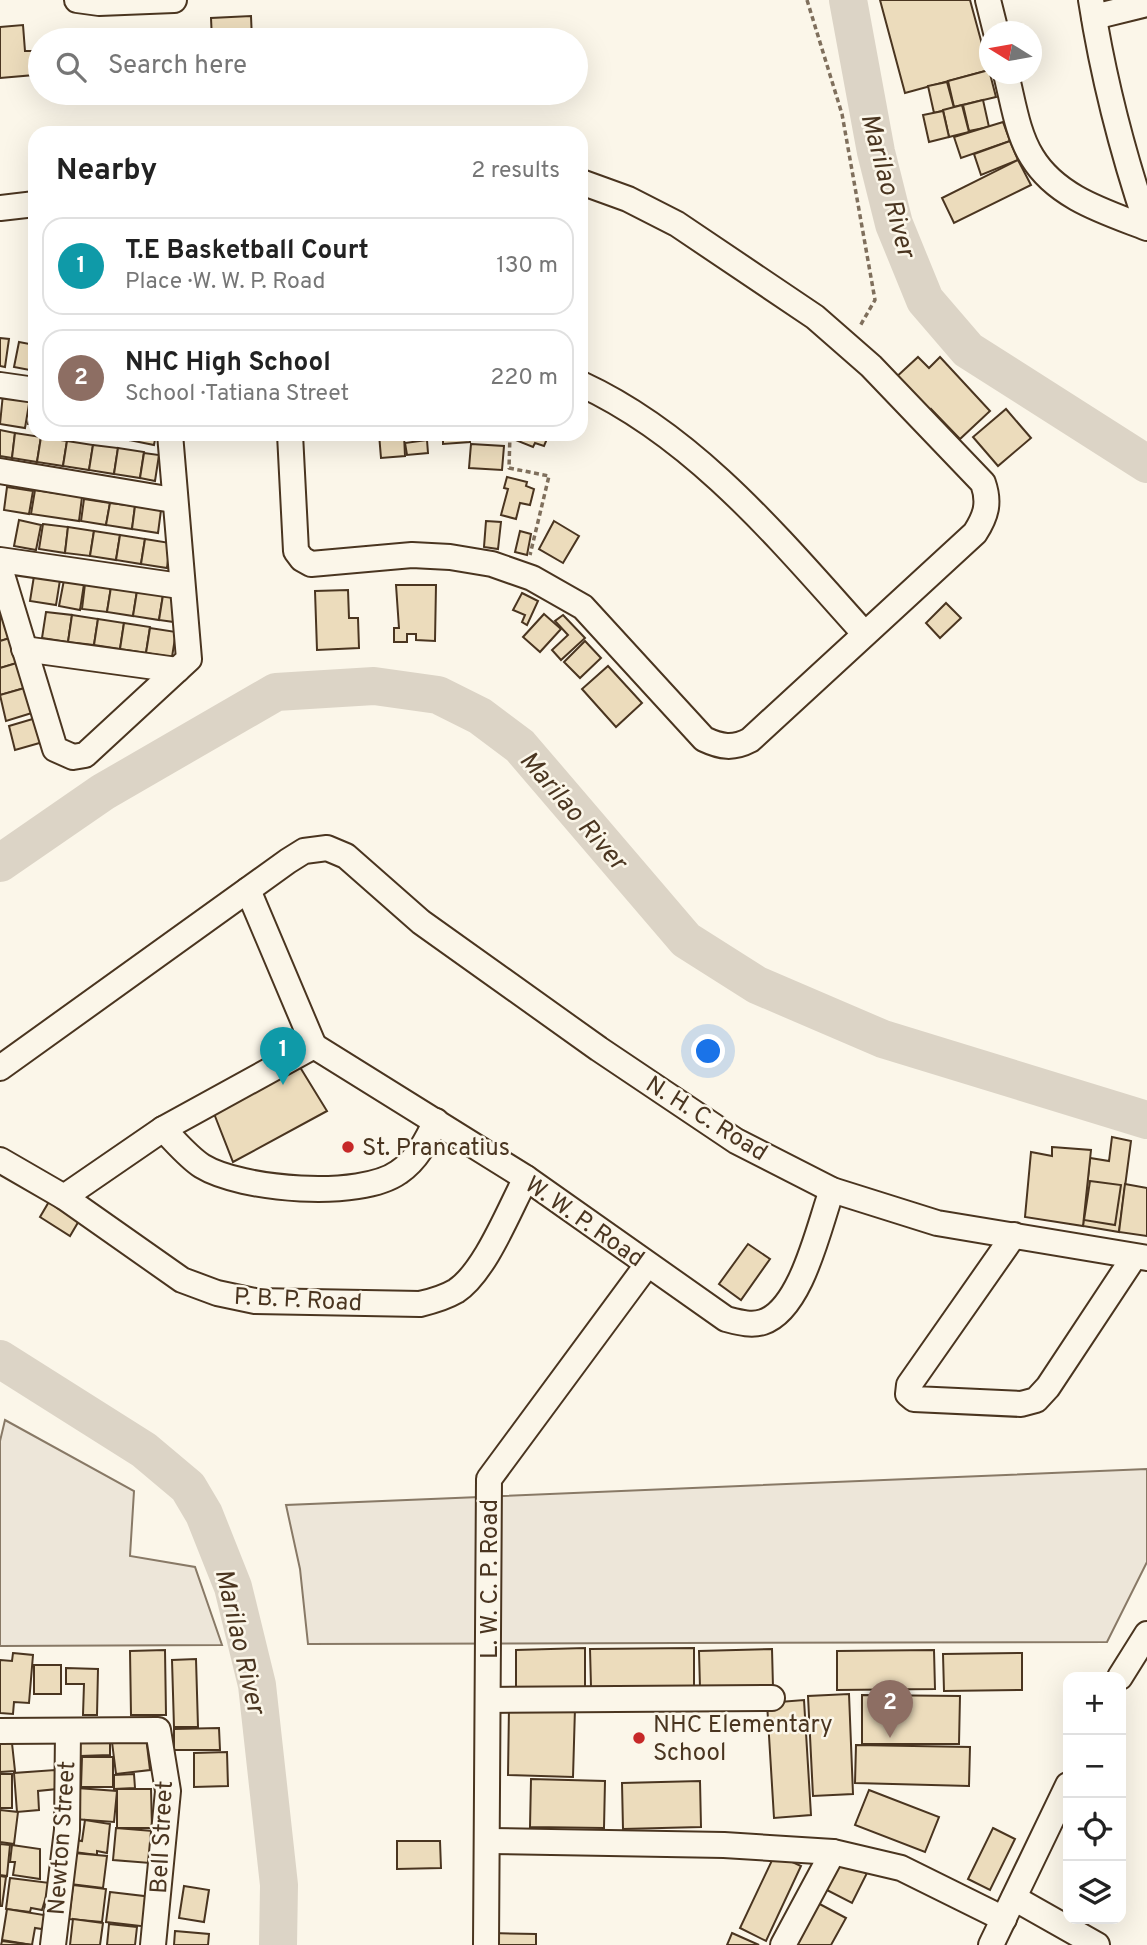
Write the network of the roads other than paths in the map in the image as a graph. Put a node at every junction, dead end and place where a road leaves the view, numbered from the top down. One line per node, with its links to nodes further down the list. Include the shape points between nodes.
1 (77, 0): 2 (street)
2 (174, 0)
3 (988, 0): 6 (street)
4 (1147, 4): 5 (street)
5 (1093, 9): 11 (street, via 1121,149)
6 (993, 21)
7 (1009, 84): 11 (street, via 1022,135 1032,158 1048,176 1087,205)
8 (588, 185): 22 (street, via 677,224 806,310 849,347 982,483 987,508 975,533)
9 (28, 205): 10 (street)
10 (0, 208)
11 (1147, 226)
12 (0, 385): 14 (street)
13 (588, 387): 22 (street, via 630,408 676,442 744,505)
14 (28, 389)
15 (170, 441): 18 (street)
16 (290, 441): 22 (street, via 296,551 302,559 311,564 412,555 450,557 492,564 532,578 583,607 704,739 727,747 750,740)
17 (0, 471): 18 (street)
18 (173, 500): 21 (street)
19 (0, 561): 21 (street)
20 (0, 568): 23 (street)
21 (180, 586): 24 (street, via 189,659)
22 (864, 633)
23 (24, 649): 24 (street); 24 (street, via 55,749 73,757 85,755)
24 (177, 670)
25 (248, 890): 26 (street); 27 (street); 32 (street, N. H. C. Road, via 304,851 327,848 346,856 421,922 599,1049 736,1141)
26 (314, 1046): 28 (street, W. W. P. Road); 29 (street)
27 (0, 1068)
28 (436, 1121): 29 (street, via 423,1147 399,1173 370,1184 311,1189 232,1179 201,1166); 31 (street, W. W. P. Road)
29 (163, 1129): 33 (street)
30 (0, 1160): 33 (street, P. B. P. Road)
31 (526, 1178): 33 (street, P. B. P. Road, via 473,1276 441,1299 420,1304 255,1301 217,1293 183,1280); 36 (street, W. W. P. Road)
32 (832, 1190): 34 (street, N. H. C. Road, via 937,1223); 36 (street, W. W. P. Road, via 799,1283 777,1314 763,1322 744,1324 726,1319)
33 (64, 1197)
34 (1014, 1236): 35 (street, N. H. C. Road); 35 (street, via 909,1385 908,1394 914,1399 1021,1404 1036,1399)
35 (1140, 1257)
36 (647, 1265): 40 (street, L. W. C. P. Road, via 489,1479)
37 (1146, 1636): 38 (street)
38 (1123, 1672)
39 (772, 1698): 40 (street)
40 (488, 1700): 44 (street, L. W. C. P. Road)
41 (0, 1731): 42 (street)
42 (68, 1731): 47 (street, Newton Street, via 67,1830); 48 (street, Bell Street, via 158,1730 168,1791)
43 (1063, 1795): 46 (street)
44 (488, 1841): 45 (street, via 724,1845); 49 (street, L. W. C. P. Road)
45 (833, 1852): 46 (street, via 901,1868); 50 (street)
46 (1009, 1908): 51 (street); 52 (street)
47 (53, 1945)
48 (153, 1945)
49 (486, 1945)
50 (783, 1945)
51 (991, 1945)
52 (1097, 1945)

